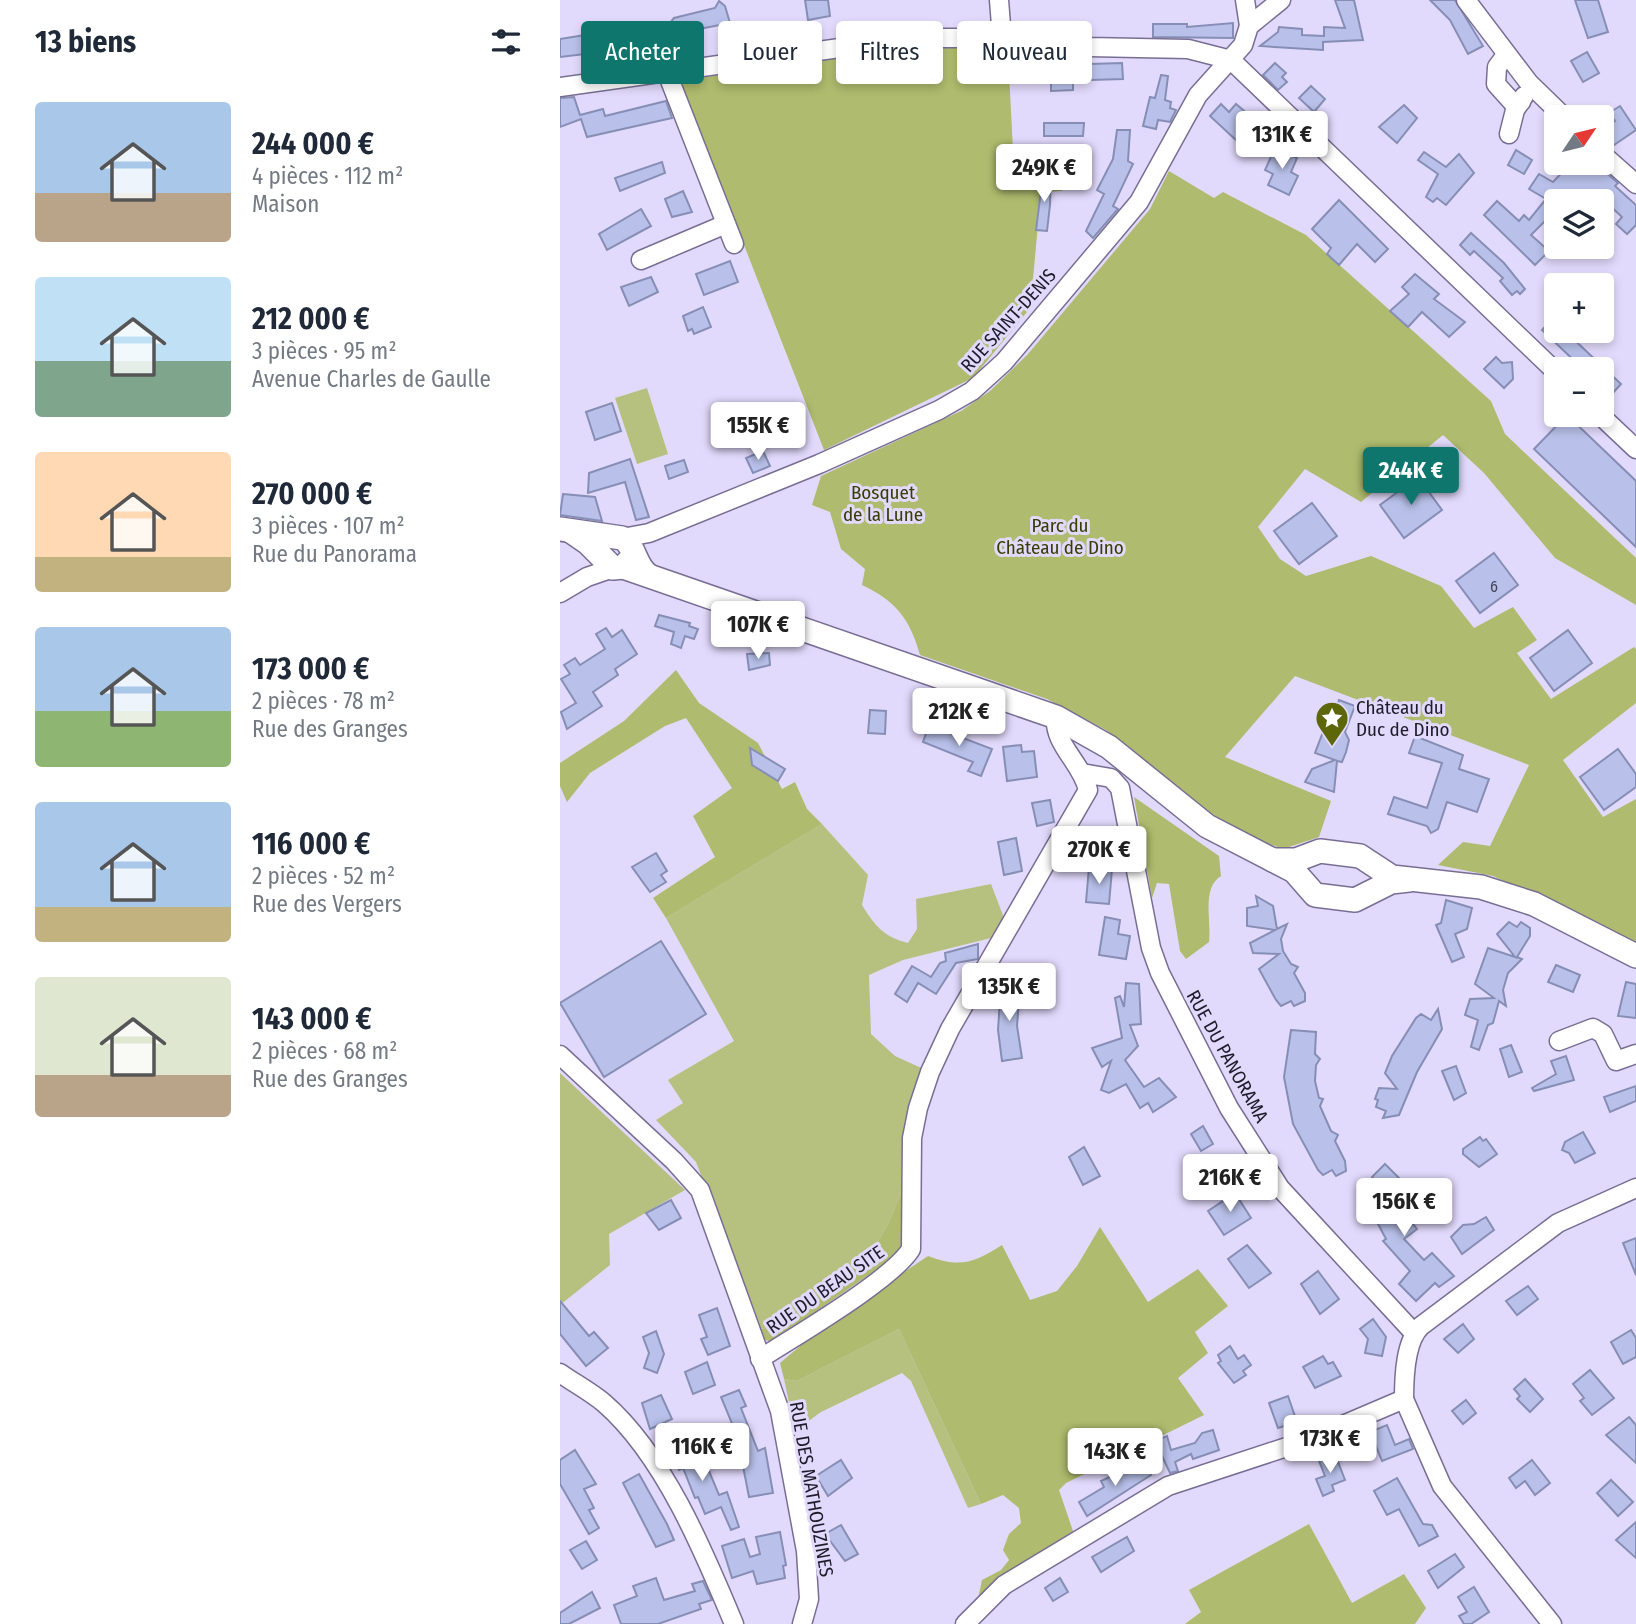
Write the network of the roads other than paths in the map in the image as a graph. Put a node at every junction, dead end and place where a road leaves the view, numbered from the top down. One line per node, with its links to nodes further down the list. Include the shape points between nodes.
1 (999, 0): 5 (street)
2 (1245, 0): 6 (street)
3 (1281, 0): 6 (street)
4 (1466, 0): 9 (street)
5 (1001, 21)
6 (1249, 26): 10 (street, RUE SAINT-DENIS, via 1243,45)
7 (957, 38): 11 (street, via 911,38)
8 (1092, 47): 10 (street, via 1188,49)
9 (1506, 55): 12 (street); 16 (street, via 1497,67 1496,84 1514,104)
10 (1231, 60): 26 (street); 30 (street, RUE SAINT-DENIS, via 1198,95 1139,202 1003,362 972,391 819,464 649,533)
11 (704, 68)
12 (1529, 83): 16 (street); 17 (street)
13 (589, 84): 15 (street)
14 (671, 84): 23 (street)
15 (560, 88)
16 (1521, 102): 18 (street)
17 (1552, 105)
18 (1509, 134)
19 (1614, 160): 21 (street)
20 (1614, 165): 22 (street)
21 (1636, 169)
22 (1636, 184)
23 (726, 224): 24 (street); 25 (street)
24 (734, 244)
25 (641, 260)
26 (1544, 361)
27 (1613, 427): 28 (street)
28 (1636, 449)
29 (564, 530): 30 (main road)
30 (618, 554): 31 (street, RUE SAINT-DENIS); 32 (main road, via 648,575)
31 (560, 593)
32 (1056, 717): 33 (street, via 1055,731); 35 (main road, via 1109,747 1207,826)
33 (1082, 774): 45 (street, RUE DU PANORAMA, via 1111,778 1120,788 1151,948 1229,1108 1280,1188); 46 (street, RUE DU BEAU SITE, via 1088,790 950,1029 922,1096 910,1164 911,1249 872,1284)
34 (1315, 853): 35 (main road, via 1290,862); 36 (main road, via 1360,856); 37 (main road, via 1304,862)
35 (1271, 859): 37 (main road)
36 (1375, 867): 38 (main road); 39 (main road, via 1378,881)
37 (1302, 880): 39 (main road, via 1309,891 1321,897 1355,900)
38 (1409, 880): 39 (main road); 40 (main road, via 1481,887 1519,898)
39 (1374, 890)
40 (1636, 956)
41 (1559, 1041): 42 (street, via 1593,1028 1602,1034 1616,1061)
42 (1636, 1054)
43 (560, 1055): 46 (street, RUE DES MATHOUZINES, via 694,1181)
44 (1636, 1188): 45 (street, via 1558,1223)
45 (1414, 1333): 48 (street)
46 (760, 1359): 50 (street, RUE DES MATHOUZINES, via 780,1411 806,1551 809,1599)
47 (560, 1373): 49 (street, via 604,1403 646,1454 678,1502)
48 (1404, 1399): 51 (street, via 1308,1440 1168,1486 1004,1586); 52 (street, via 1442,1486)
49 (734, 1624)
50 (802, 1624)
51 (965, 1624)
52 (1552, 1624)

